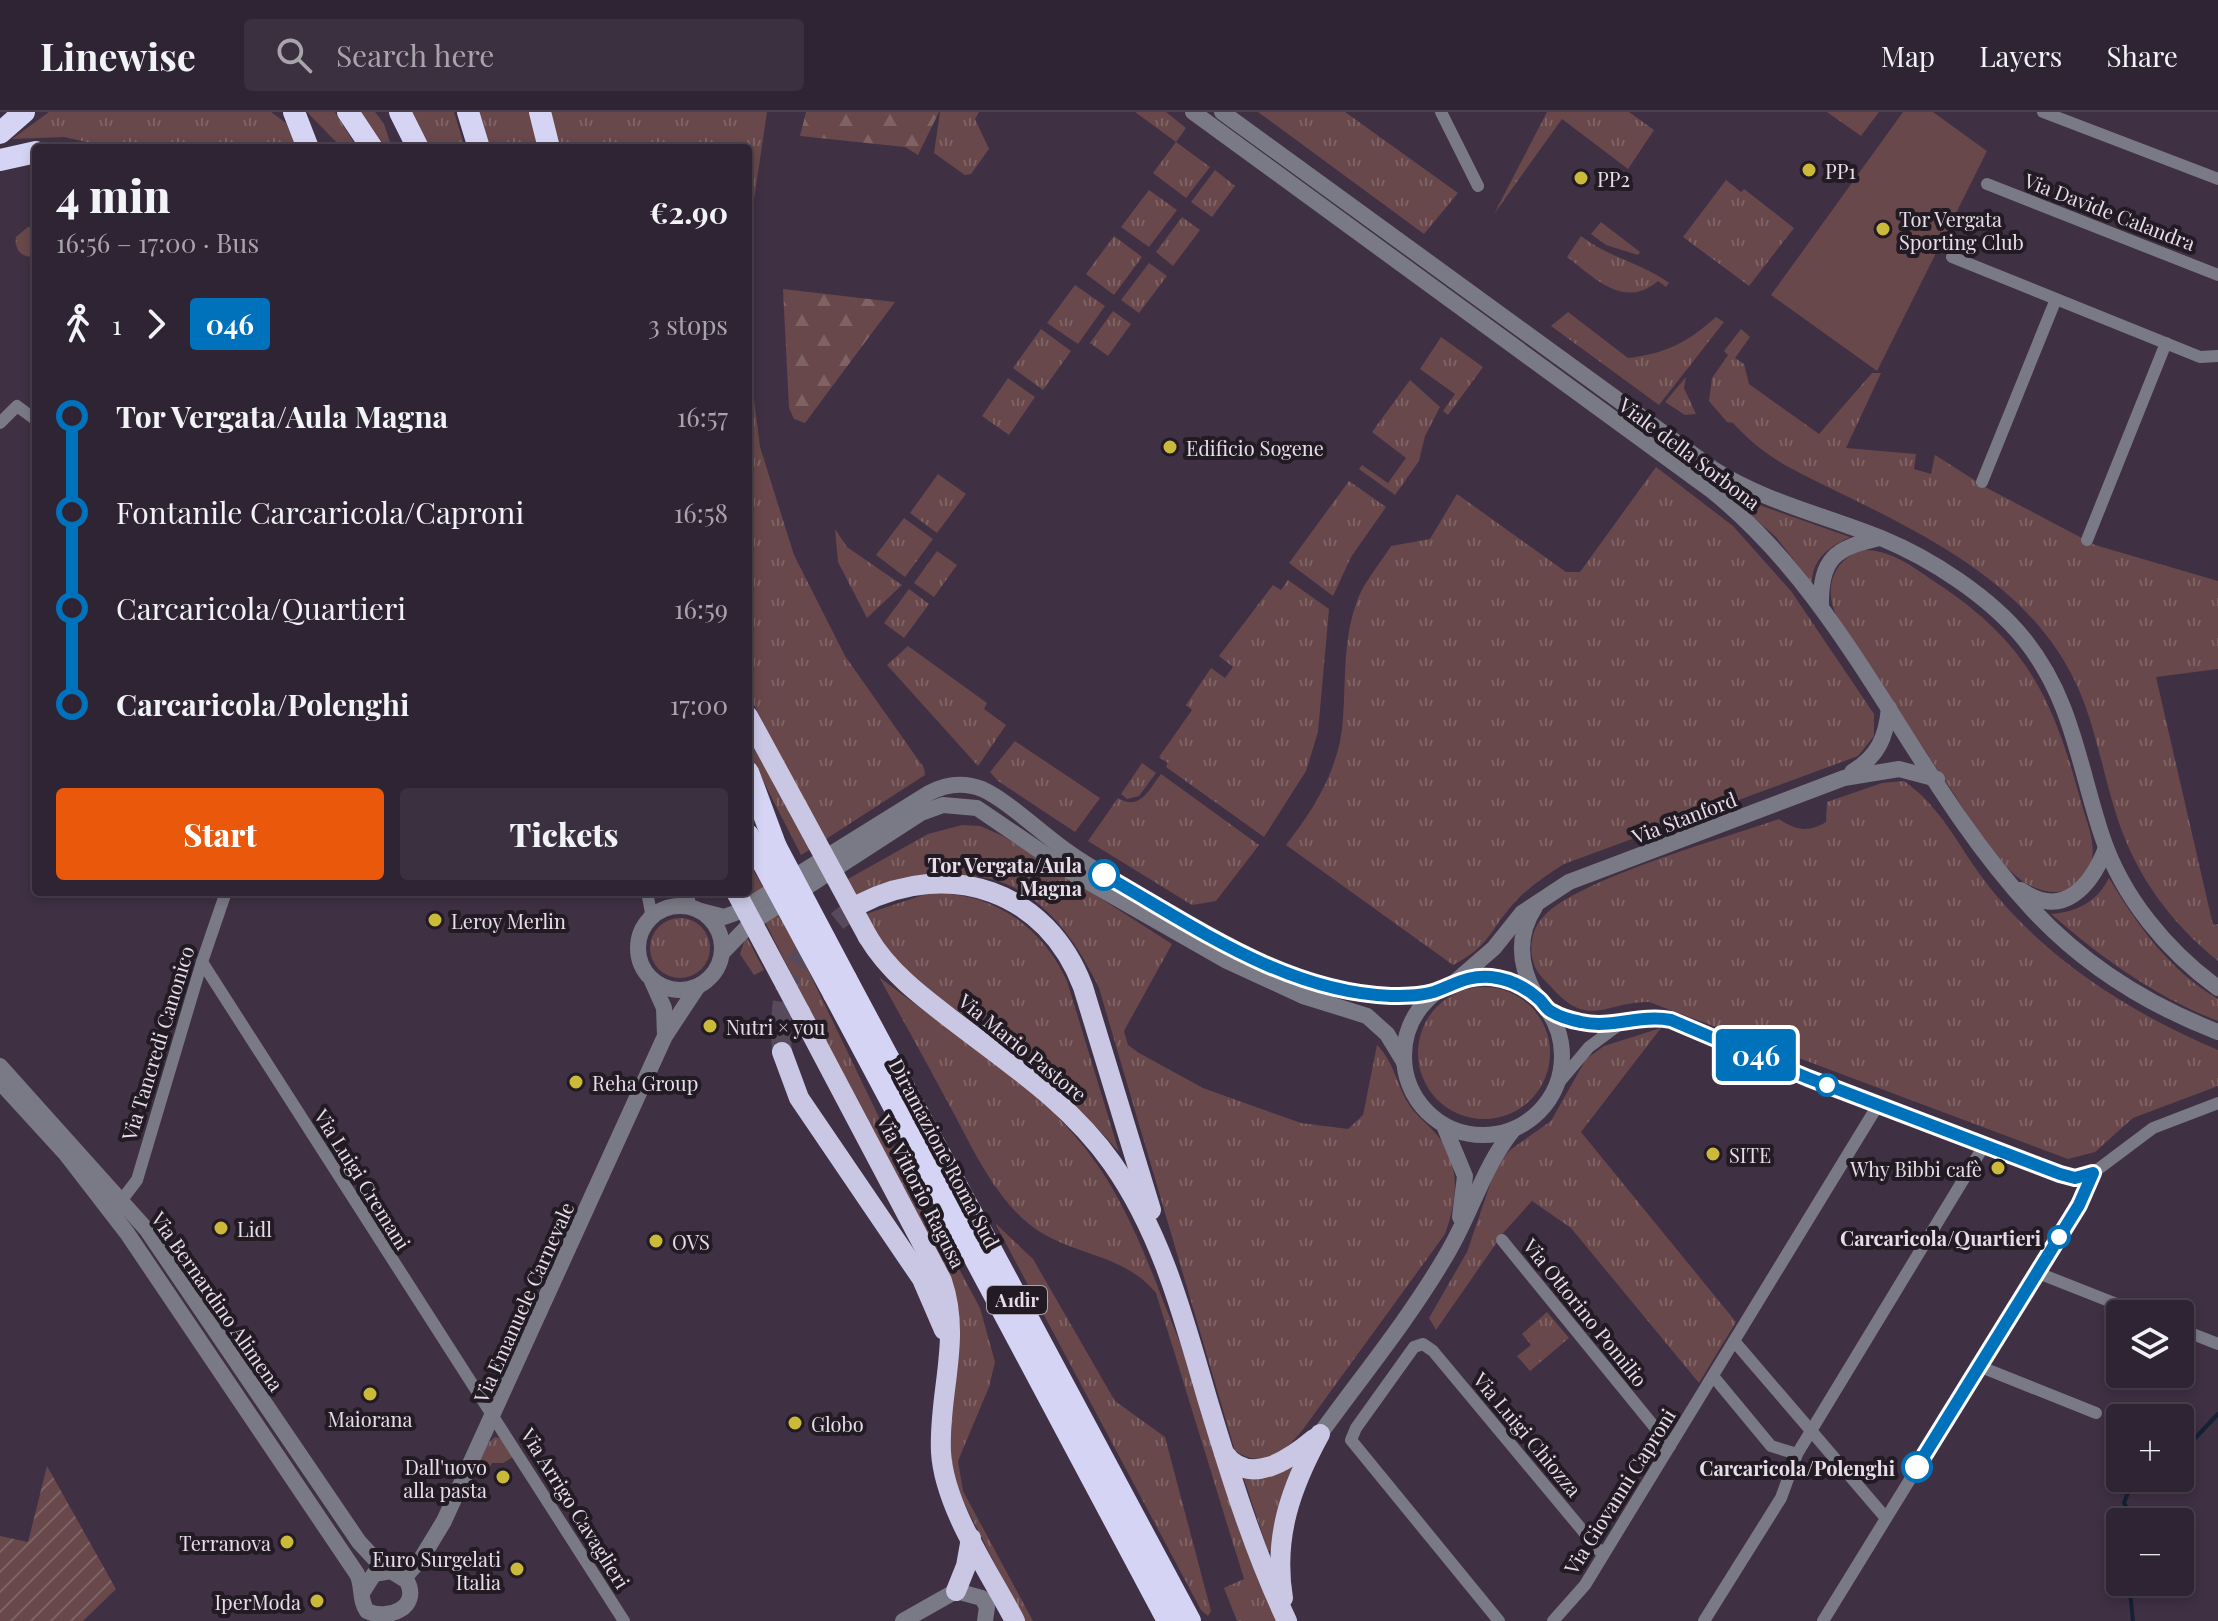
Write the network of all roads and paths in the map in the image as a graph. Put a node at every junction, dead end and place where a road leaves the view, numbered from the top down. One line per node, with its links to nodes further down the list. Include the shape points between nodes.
1 (283, 112): 13 (highway)
2 (294, 112): 12 (highway, bridge)
3 (348, 112): 14 (highway)
4 (392, 112): 15 (highway)
5 (400, 112): 16 (highway)
6 (468, 112): 17 (highway)
7 (540, 112): 18 (highway)
8 (1193, 112): 34 (street, Viale della Sorbona, via 1711,490 1760,532)
9 (1222, 112): 32 (street, Viale della Sorbona, via 1713,469 1776,502)
10 (1441, 112): 23 (street)
11 (2043, 112): 21 (street)
12 (306, 144)
13 (316, 144)
14 (369, 144)
15 (404, 144)
16 (416, 144)
17 (478, 144)
18 (548, 144)
19 (32, 153): 20 (highway)
20 (0, 160)
21 (2218, 179)
22 (1987, 184): 25 (street, Via Davide Calandra)
23 (1478, 186)
24 (1952, 257): 26 (street)
25 (2218, 275)
26 (2056, 299): 27 (street); 31 (street)
27 (2166, 343): 28 (street); 33 (street)
28 (2214, 358)
29 (32, 417): 30 (street, via 17,406)
30 (0, 423)
31 (1982, 482)
32 (1880, 538): 34 (street, via 1851,545 1831,560 1822,577); 43 (street, Viale della Sorbona, via 1988,604 2038,657 2070,721)
33 (2087, 540)
34 (1821, 607): 35 (street, Viale della Sorbona)
35 (1889, 708): 37 (street, Via Stanford, via 1876,752); 38 (street, Viale della Sorbona)
36 (752, 723): 79 (highway, Via Mario Pastore, bridge, via 868,937 902,980 1033,1081 1092,1138 1136,1200)
37 (1844, 778): 38 (street, Via Stanford, via 1892,768); 48 (street, Via Stanford, via 1576,879)
38 (1937, 779): 44 (street, Viale della Sorbona)
39 (752, 783): 42 (highway)
40 (752, 803): 42 (highway, A1dir)
41 (752, 842): 57 (highway, Diramazione Roma Sud / A1dir, bridge)
42 (776, 847): 57 (highway, Diramazione Roma Sud / A1dir, bridge)
43 (2106, 848): 44 (street, via 2089,884 2068,897 2040,900); 58 (street, Viale della Sorbona, via 2148,920)
44 (2007, 880): 63 (street, Viale della Sorbona, via 2045,922 2106,973)
45 (225, 896): 53 (street, Via Tancredi Canonico)
46 (648, 896): 51 (street, via 651,913)
47 (738, 896): 85 (highway, Via Vittorio Ragusa, bridge, via 938,1270 949,1304)
48 (1540, 899): 55 (street, Via Stanford); 60 (street, via 1524,928 1521,950)
49 (693, 904): 51 (street, via 665,909); 52 (street, via 718,929); 59 (street, via 719,917 733,914 929,793 947,785 968,786 990,793 1091,867 1274,968 1371,994)
50 (860, 904): 79 (highway, via 911,884 956,883 1008,899 1052,933 1083,987)
51 (645, 924): 54 (street, via 638,955)
52 (722, 953): 56 (street, via 718,967); 66 (street, via 751,923 921,813 943,805 968,805 1092,885 1227,961 1303,996 1367,1016 1387,1034)
53 (202, 962): 76 (street, Via Tancredi Canonico, via 137,1180); 89 (street, Via Luigi Cremani)
54 (651, 979): 56 (street, via 673,990); 64 (street, via 664,1008)
55 (1456, 981): 59 (street); 60 (street, via 1497,978)
56 (698, 986): 64 (street, Via Emanuele Carnevale)
57 (840, 987): 108 (highway, Diramazione Roma Sud / A1dir); 109 (highway, Diramazione Roma Sud / A1dir)
58 (2218, 988)
59 (1440, 990): 66 (street, via 1412,1025)
60 (1537, 997): 61 (street)
61 (1549, 1011): 62 (street, via 1587,1023); 69 (street, via 1563,1044)
62 (1622, 1023): 69 (street, via 1589,1047); 71 (street, via 1651,1017 1677,1022)
63 (2218, 1032)
64 (665, 1036): 89 (street, Via Emanuele Carnevale)
65 (782, 1052): 85 (highway, via 799,1098 922,1279)
66 (1404, 1062): 72 (street, via 1418,1102)
67 (0, 1066): 76 (street, Via Bernardino Alimena)
68 (0, 1082): 101 (street, Via Bernardino Alimena, via 66,1154 133,1242 357,1574)
69 (1557, 1085): 73 (street, via 1539,1110)
70 (2218, 1103): 75 (street, via 2153,1128)
71 (1878, 1105): 74 (street); 83 (street)
72 (1445, 1128): 73 (street, via 1483,1136); 77 (street, via 1465,1176)
73 (1513, 1130): 77 (street, via 1482,1175 1473,1209)
74 (1985, 1144): 75 (street, via 2067,1177); 90 (street)
75 (2093, 1173): 80 (street)
76 (121, 1201): 98 (street, Via Bernardino Alimena, via 147,1230 366,1552)
77 (1456, 1238): 91 (street)
78 (1502, 1240): 93 (street, Via Ottorino Pomilio)
79 (1169, 1267): 92 (highway, Via Mario Pastore)
80 (2038, 1273): 81 (street); 86 (street)
81 (2106, 1300)
82 (2194, 1335): 84 (street)
83 (1734, 1341): 87 (street, Via Giovanni Caproni); 90 (street)
84 (2218, 1344)
85 (951, 1349): 96 (highway, Via Vittorio Ragusa, via 941,1452 946,1481)
86 (1981, 1367): 88 (street); 95 (street)
87 (1713, 1376): 93 (street, Via Giovanni Caproni); 94 (street, via 1771,1446)
88 (2096, 1413)
89 (493, 1417): 99 (street, Via Emanuele Carnevale, via 439,1531); 104 (street, Via Arrigo Cavaglieri)
90 (1812, 1430): 94 (street); 95 (street)
91 (1320, 1434): 92 (highway, via 1282,1462 1255,1469 1228,1458); 110 (highway, via 1293,1488 1281,1536)
92 (1219, 1435): 110 (highway, Via Mario Pastore, via 1250,1536)
93 (1670, 1446): 97 (street, Via Giovanni Caproni)
94 (1797, 1454): 113 (street, via 1781,1498)
95 (1885, 1517): 114 (street)
96 (971, 1538): 100 (highway); 107 (highway, Via Vittorio Ragusa)
97 (1603, 1555): 111 (street, Via Luigi Chiozza, via 1433,1351 1418,1344 1351,1440); 112 (street, Via Giovanni Caproni, via 1577,1597)
98 (386, 1571): 99 (street); 101 (street, via 368,1579)
99 (404, 1578): 102 (street, via 411,1589)
100 (956, 1591): 105 (street); 106 (street, via 982,1598)
101 (362, 1593): 103 (street, via 366,1610)
102 (412, 1613): 103 (street)
103 (381, 1620)
104 (624, 1621)
105 (903, 1621)
106 (985, 1621)
107 (1015, 1621)
108 (1168, 1621)
109 (1190, 1621)
110 (1288, 1621)
111 (1499, 1621)
112 (1553, 1621)
113 (1704, 1621)
114 (1823, 1621)

